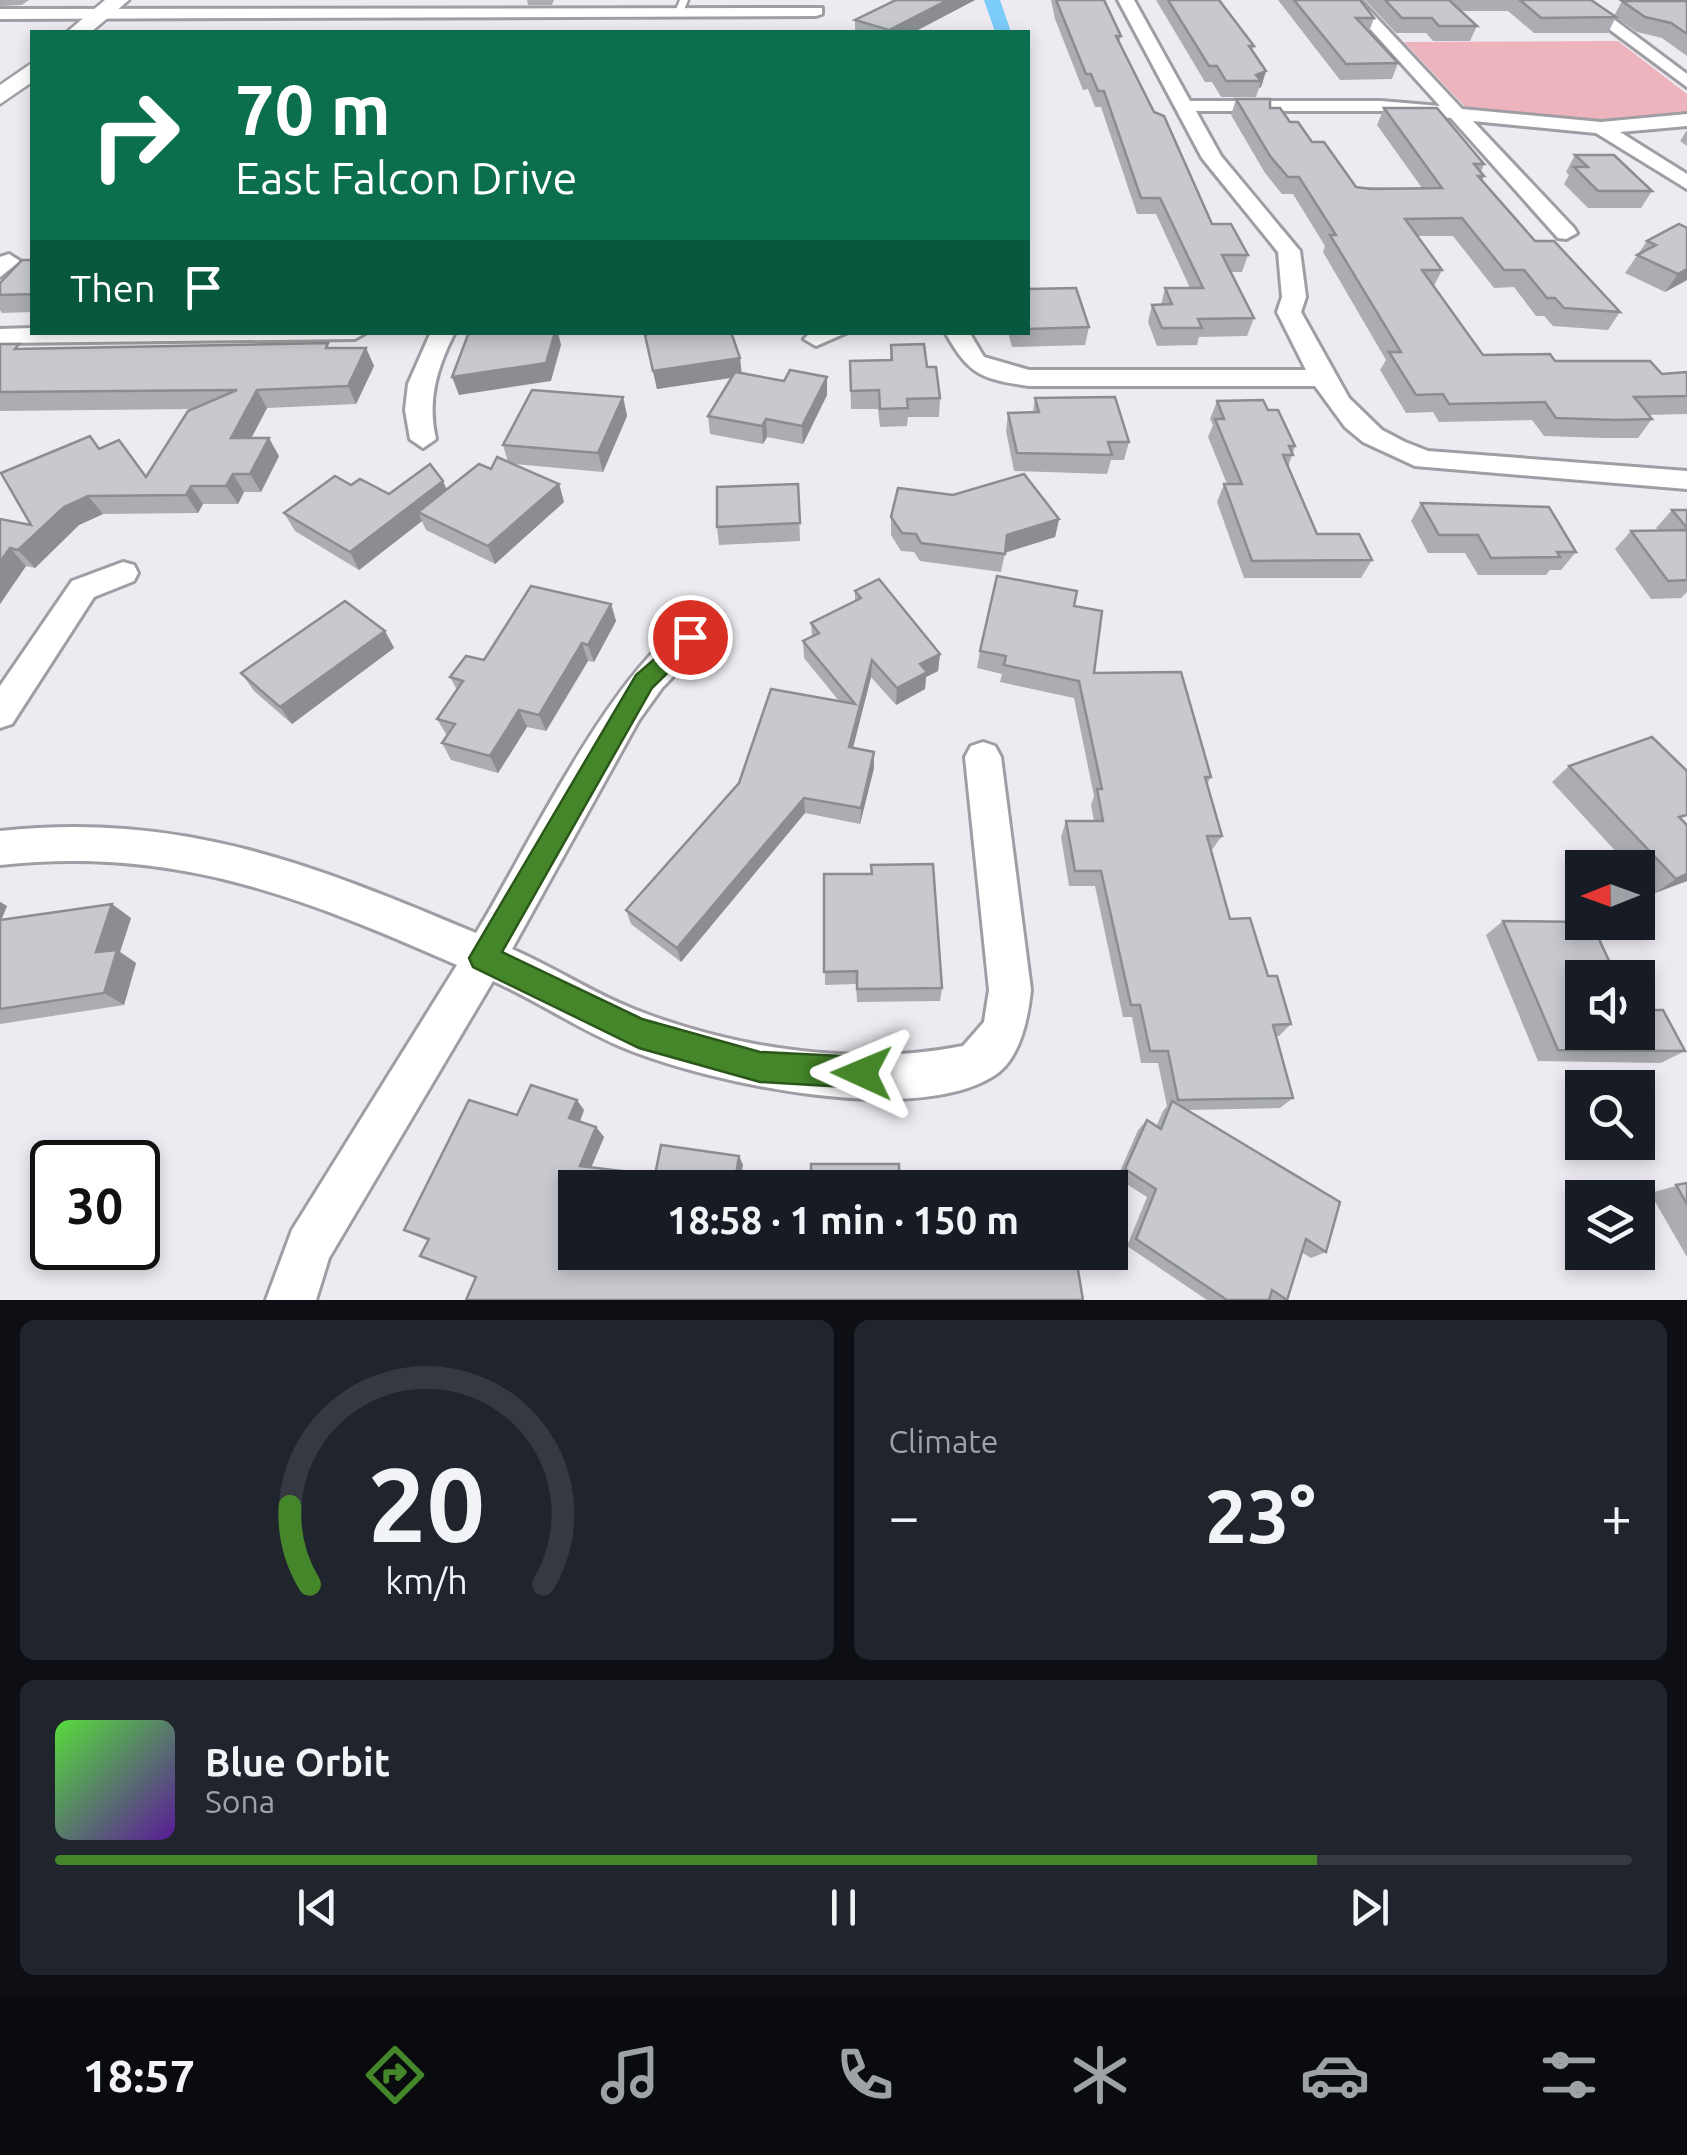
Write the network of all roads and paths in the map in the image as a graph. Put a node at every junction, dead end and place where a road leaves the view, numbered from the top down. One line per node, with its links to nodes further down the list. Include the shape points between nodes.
1 (1126, 0): 13 (street)
2 (1352, 0): 14 (street)
3 (1583, 4): 6 (street); 11 (street)
4 (682, 6): 5 (street); 7 (street)
5 (110, 7): 8 (street); 9 (main road)
6 (1628, 8)
7 (816, 11)
8 (0, 14)
9 (81, 30)
10 (30, 72): 12 (main road)
11 (1687, 82)
12 (0, 97)
13 (1183, 106): 14 (street, via 1382,106); 23 (street, via 1212,158 1289,251 1289,312)
14 (1459, 113): 16 (street); 18 (street)
15 (1687, 120): 16 (street)
16 (1600, 128): 17 (street)
17 (1687, 183)
18 (1566, 232)
19 (89, 335): 22 (street)
20 (442, 335): 24 (street, via 417,392)
21 (959, 335): 23 (street, via 974,362 1029,378)
22 (0, 336)
23 (1324, 378): 25 (street, via 1351,422 1388,448 1426,460)
24 (423, 438)
25 (1687, 480)
26 (123, 573): 28 (street, via 83,589)
27 (707, 625): 31 (street, via 673,648 644,682)
28 (0, 714)
29 (983, 756): 31 (street, via 1010,990 997,1043 975,1064 939,1073 760,1067 639,1033)
30 (0, 848): 31 (street, via 82,838 210,856)
31 (483, 958): 32 (street, via 308,1248)
32 (291, 1300)

